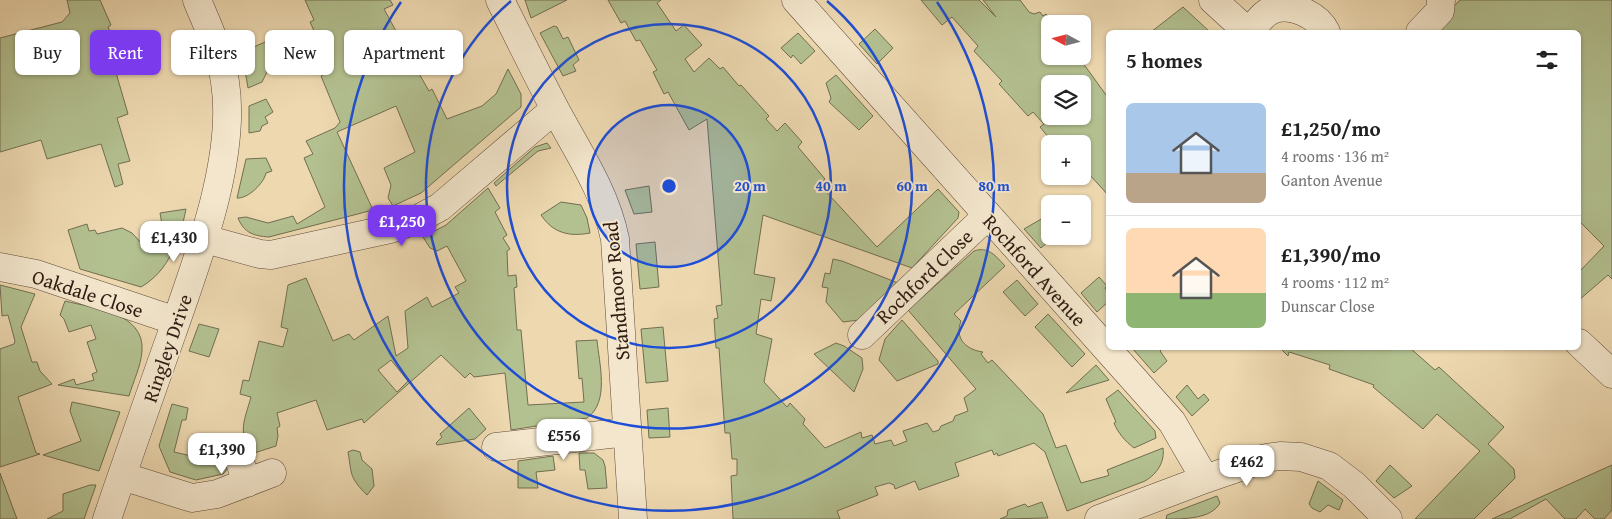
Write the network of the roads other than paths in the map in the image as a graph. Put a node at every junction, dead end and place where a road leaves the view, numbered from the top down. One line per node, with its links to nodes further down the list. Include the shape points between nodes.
1 (197, 0): 12 (street, Ringley Drive, via 220,58 226,84 223,153)
2 (500, 0): 10 (street, Standmoor Road)
3 (796, 0): 11 (street, Rochford Avenue)
4 (1213, 0): 6 (street)
5 (1441, 0): 9 (street, via 1440,11)
6 (1246, 30)
7 (1250, 30): 8 (street, via 1266,13 1284,8 1307,13 1318,20)
8 (1325, 30)
9 (1422, 30)
10 (555, 109): 12 (street, via 440,207 418,220 271,254); 20 (street, Standmoor Road, via 610,214 615,239)
11 (987, 216): 15 (street, Rochford Close); 17 (street, Rochford Avenue)
12 (205, 239): 14 (street, Ringley Drive)
13 (0, 267): 14 (street, Oakdale Close, via 36,274)
14 (176, 322): 23 (street, Ringley Drive)
15 (862, 335)
16 (1581, 345): 19 (street)
17 (1106, 349)
18 (1107, 350): 24 (street, Rochford Avenue, via 1172,422)
19 (1612, 374)
20 (627, 432): 21 (street); 26 (street, Standmoor Road)
21 (496, 448)
22 (237, 453): 23 (street, via 259,478 217,494 192,498)
23 (122, 476): 25 (street, Ringley Drive)
24 (1205, 479): 27 (street); 28 (street, via 1272,457 1301,457 1337,471)
25 (107, 519)
26 (633, 519)
27 (1099, 519)
28 (1388, 519)

